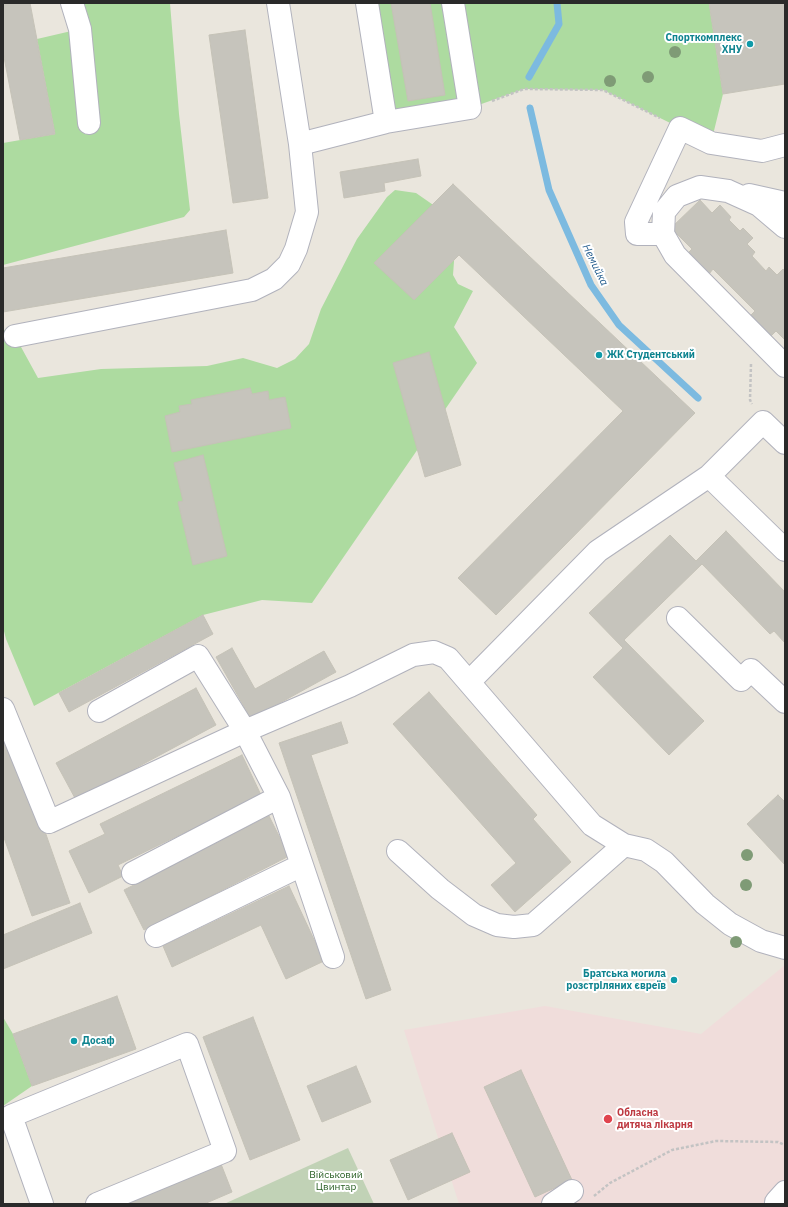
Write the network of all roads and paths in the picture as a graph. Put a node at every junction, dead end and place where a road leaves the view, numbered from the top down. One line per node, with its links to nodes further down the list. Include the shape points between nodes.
1 (72, 3): 7 (lane, via 80,29)
2 (278, 3): 9 (lane)
3 (367, 3): 6 (lane)
4 (453, 3): 5 (lane)
5 (470, 108): 6 (lane); 8 (path, via 524,89 603,90)
6 (386, 122): 9 (lane)
7 (88, 123)
8 (680, 128): 10 (lane, via 711,143 762,151); 14 (lane, via 636,222 637,234)
9 (300, 144): 16 (lane, via 307,212 289,264 274,279 252,290)
10 (785, 145)
11 (728, 191): 12 (lane); 13 (lane, via 759,205); 14 (lane, via 700,186 677,196 664,212)
12 (785, 203)
13 (785, 227)
14 (663, 234): 15 (lane, via 675,255)
15 (752, 333): 17 (lane); 18 (path, via 750,400)
16 (15, 336)
17 (785, 366)
18 (763, 422): 19 (lane); 20 (lane)
19 (785, 443)
20 (709, 476): 21 (lane); 23 (lane, via 598,551)
21 (785, 550)
22 (678, 618): 24 (lane, via 741,680 751,670)
23 (469, 682): 27 (lane, via 448,658 434,652 413,655 350,686); 29 (lane, via 592,825)
24 (785, 702)
25 (3, 709): 27 (lane, via 49,822)
26 (99, 711): 27 (lane, via 198,656)
27 (244, 731): 28 (lane)
28 (279, 797): 31 (lane); 32 (lane)
29 (624, 845): 30 (lane, via 533,925 514,927 497,925 474,915 440,889); 34 (lane, via 646,850 664,862 705,904 730,924 761,941)
30 (398, 851)
31 (302, 865): 33 (lane); 35 (lane)
32 (133, 874)
33 (156, 936)
34 (785, 948)
35 (333, 957)
36 (785, 1145): 37 (path, via 778,1142 716,1141 672,1150 610,1183)
37 (580, 1195): 40 (lane)
38 (42, 1204): 39 (lane, via 11,1116 187,1044 225,1151)
39 (97, 1204)
40 (553, 1204)

